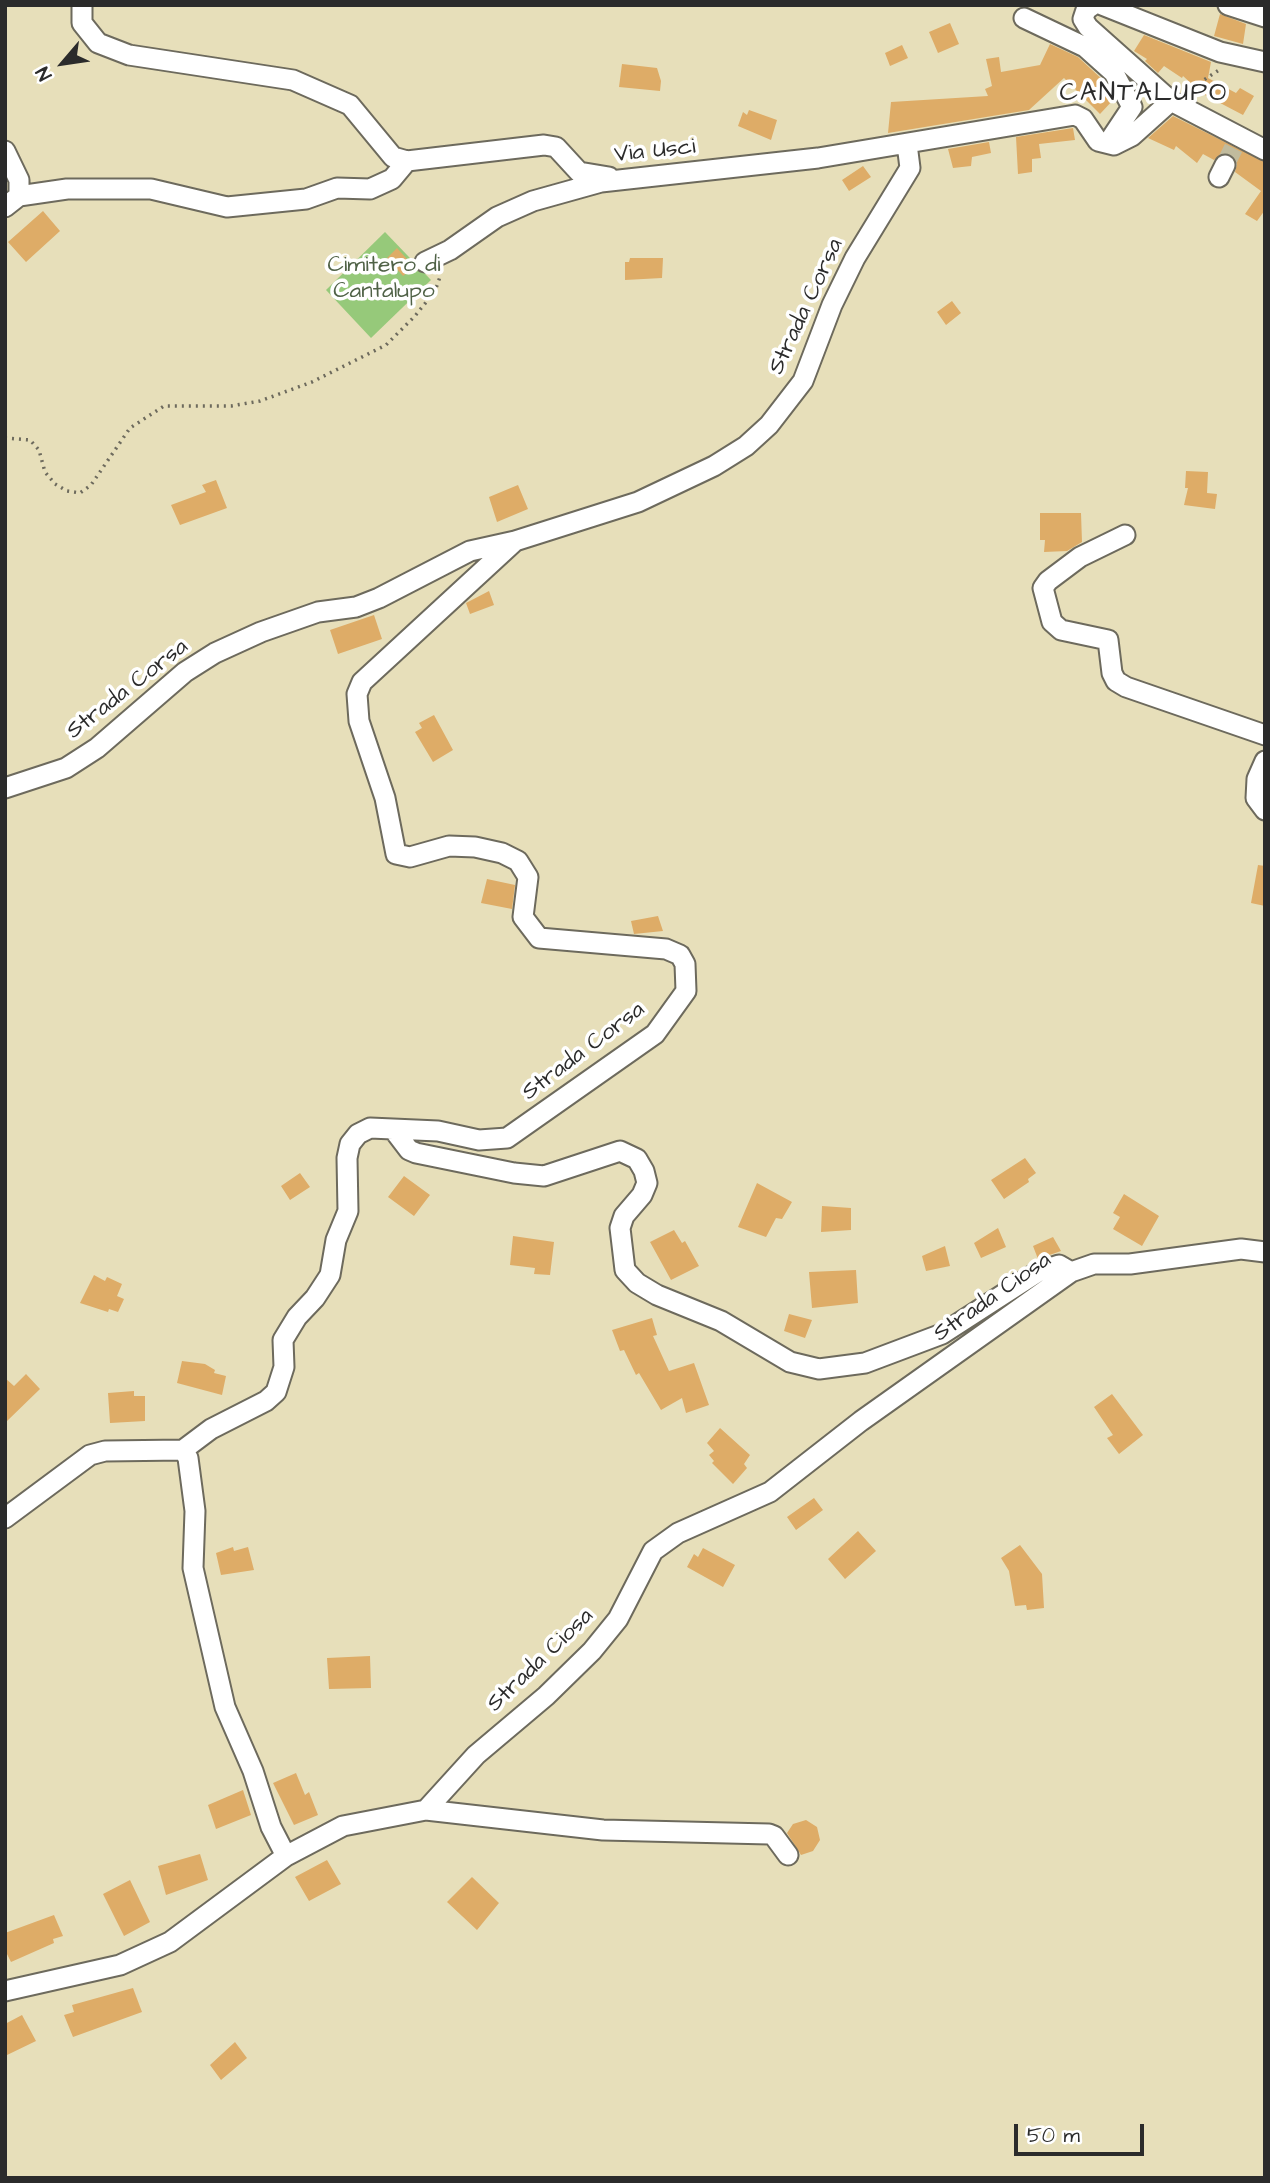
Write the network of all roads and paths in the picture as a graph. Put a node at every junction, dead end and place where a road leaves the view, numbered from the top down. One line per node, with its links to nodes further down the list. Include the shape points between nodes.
1 (82, 5): 13 (street, via 82,23 98,43 140,57 293,80 349,106 393,157)
2 (1228, 5): 4 (street)
3 (1089, 6): 6 (street); 8 (street, via 1083,19 1088,27)
4 (1265, 17)
5 (1024, 18): 9 (street, via 1085,47 1114,73 1132,107)
6 (1243, 58): 7 (street); 8 (path)
7 (1265, 62)
8 (1171, 101): 9 (street, via 1132,136 1114,145); 11 (street)
9 (1108, 143): 10 (street, Via Usci, via 1098,141 1076,114)
10 (906, 144): 14 (street, Via Usci, via 818,159); 20 (street, Strada Corsa, via 910,168 855,258 803,380 769,425 714,466 638,502)
11 (1265, 150)
12 (5, 151): 15 (street, via 19,180)
13 (407, 161): 14 (street, via 544,145 556,147 579,172); 15 (street, via 392,179 370,189 337,188 306,199 239,206 151,189 67,189)
14 (620, 179): 16 (street, Via Usci, via 533,201 497,216)
15 (12, 201)
16 (450, 250): 17 (street, Via Usci); 18 (path, via 435,290 386,345 312,382 260,401 164,406 130,428 91,485 80,493 55,484 30,440)
17 (425, 262)
18 (5, 438)
19 (1125, 534): 21 (street, via 1048,581 1043,588 1052,622 1061,630 1108,640 1112,673 1126,687)
20 (515, 541): 23 (street, Strada Corsa, via 470,551 379,598 356,607 317,612 215,653 66,768); 25 (street, Strada Corsa, via 362,682 357,694 359,721 396,854 410,857 449,846 502,853 518,861 527,877 523,917 538,938 666,949 680,955 685,964 685,991 655,1034 507,1138 479,1140 438,1131)
21 (1265, 735)
22 (1265, 761): 24 (street, via 1257,779 1256,798)
23 (5, 788)
24 (1265, 810)
25 (393, 1129): 27 (street, via 416,1153 513,1173 544,1175 620,1152 637,1159 647,1183 620,1228 625,1270 657,1295 721,1321 790,1362 819,1369 864,1363 942,1334 1038,1272 1059,1265); 28 (street, Strada Corsa, via 370,1128 350,1144 348,1211 336,1240 330,1275 283,1340 284,1367 276,1392)
26 (1265, 1252): 27 (street, Strada Ciosa, via 1241,1250 1094,1264)
27 (1071, 1272): 30 (street, Strada Ciosa, via 861,1421 770,1492 678,1533 653,1551 618,1619 592,1651 476,1755)
28 (183, 1450): 29 (street, via 90,1455); 32 (street, via 195,1511 193,1568 225,1707)
29 (5, 1518)
30 (426, 1810): 31 (street, via 603,1830 763,1833 774,1836); 32 (street, via 343,1826)
31 (788, 1855)
32 (286, 1856): 33 (street, via 170,1942 135,1959)
33 (5, 1990)

